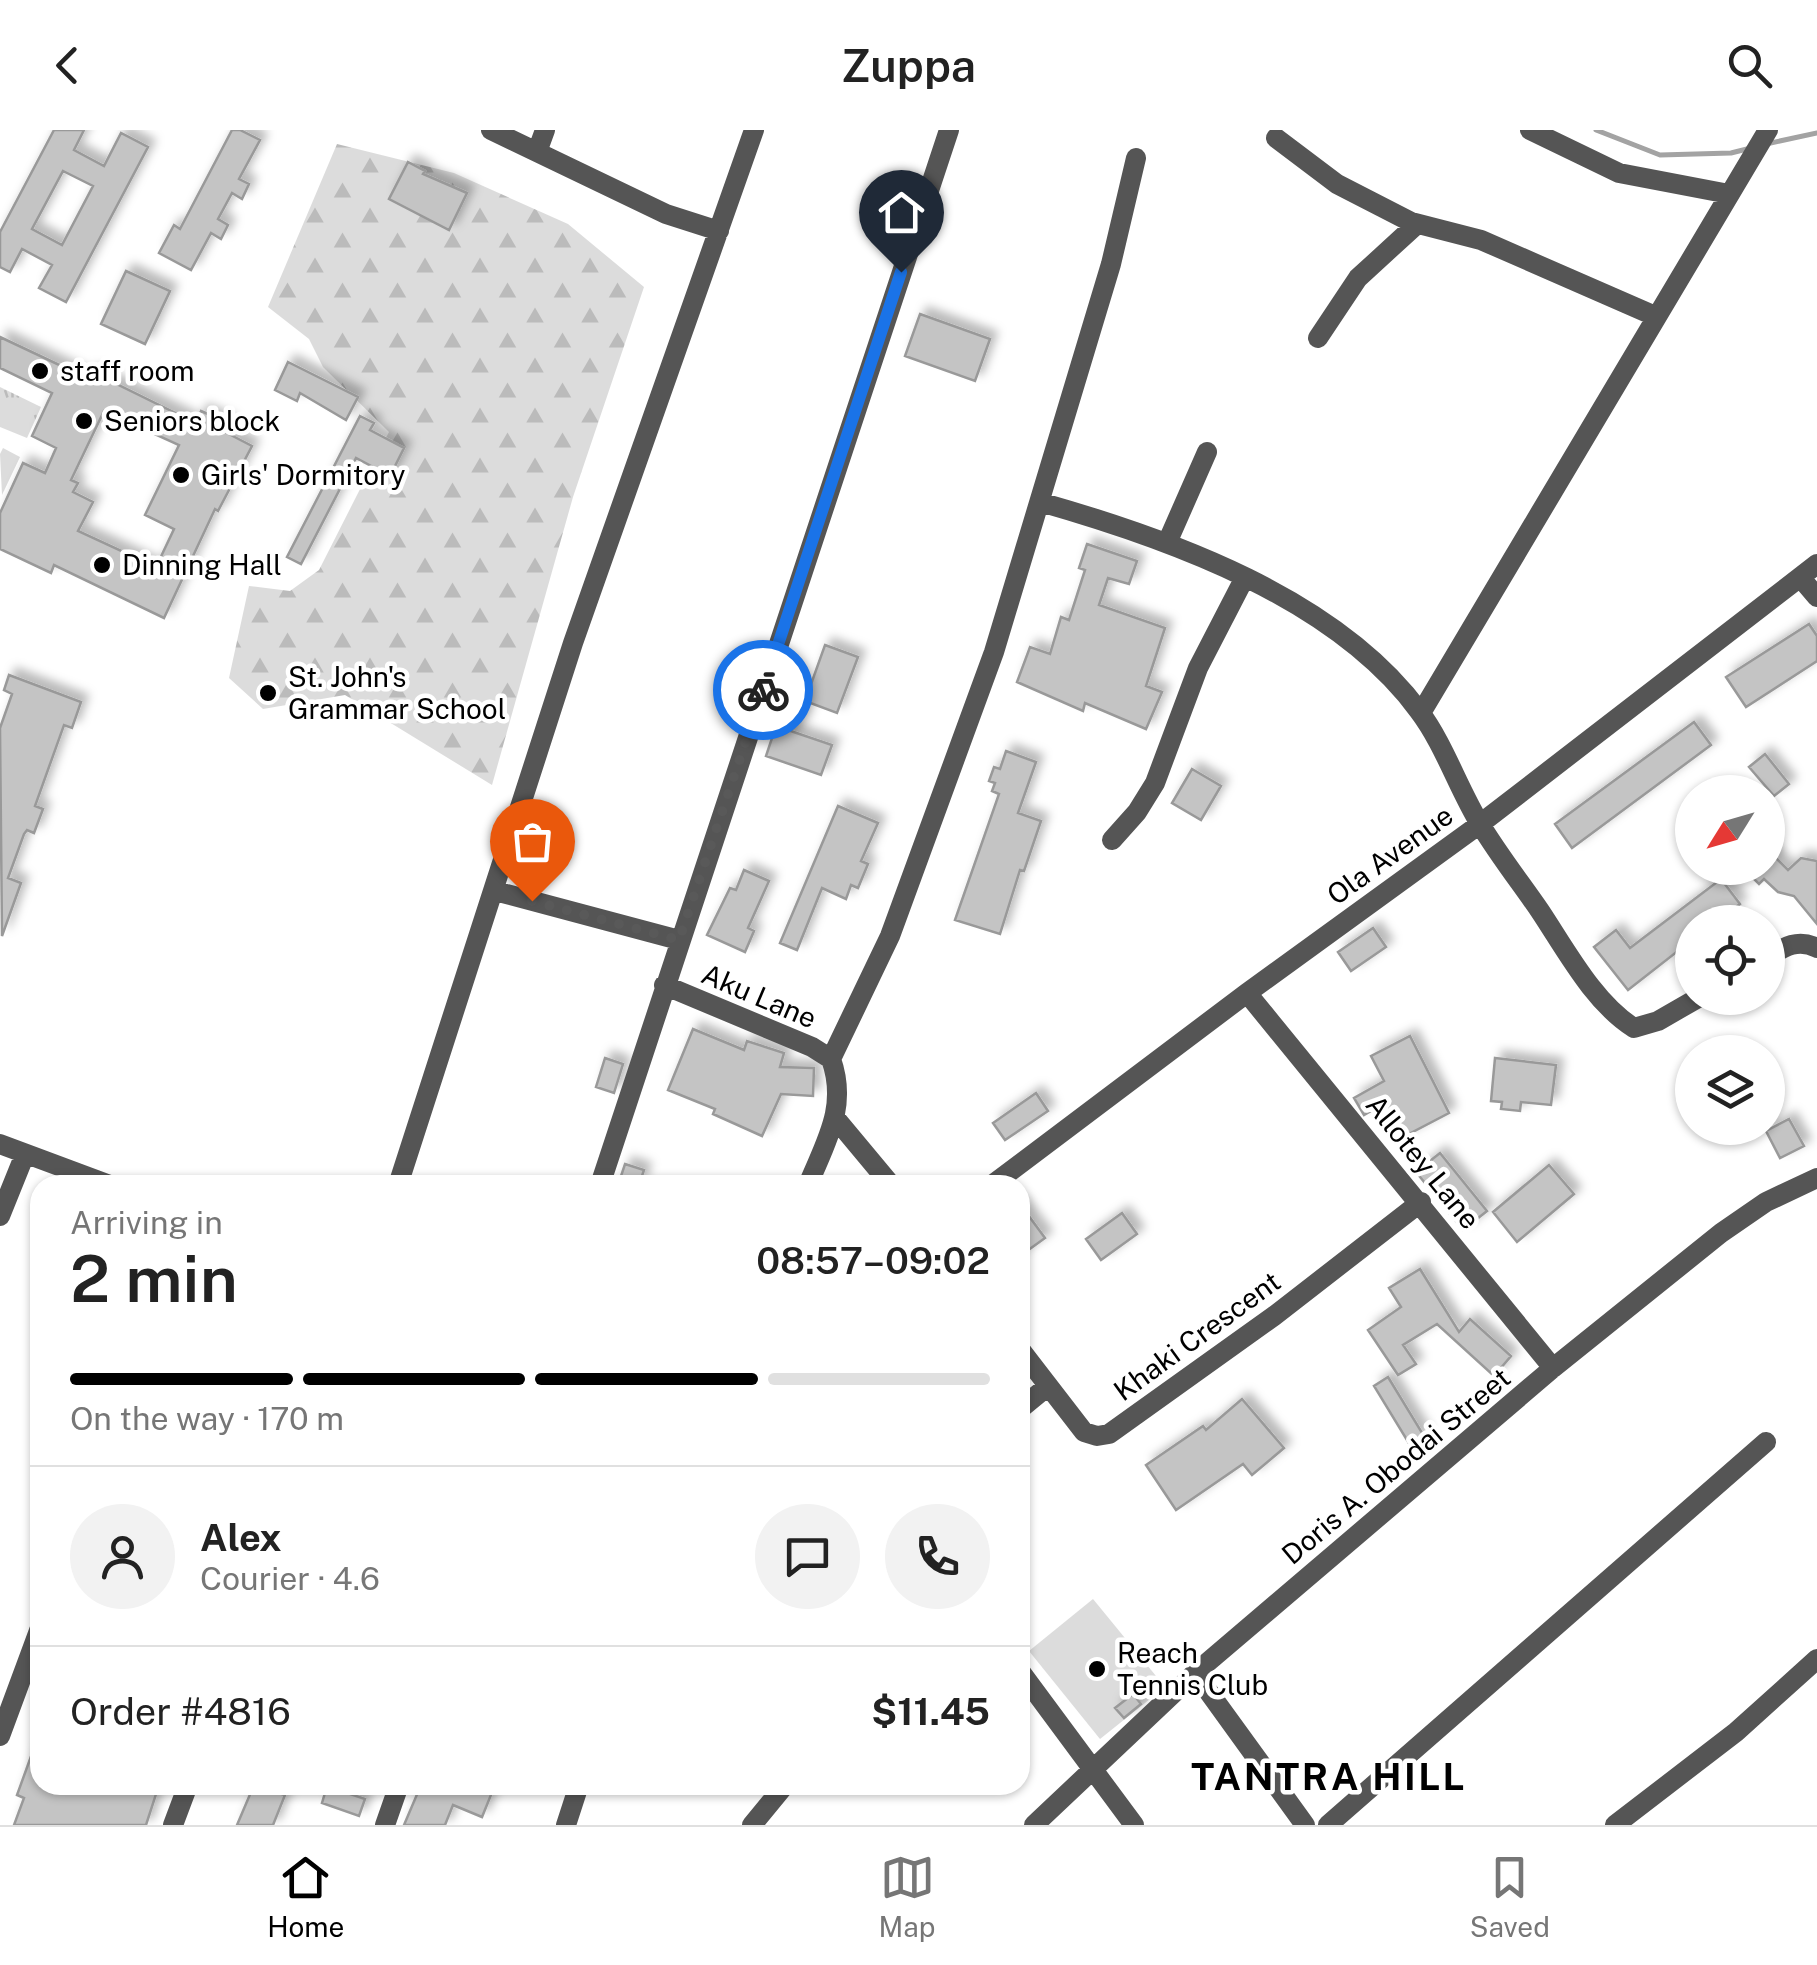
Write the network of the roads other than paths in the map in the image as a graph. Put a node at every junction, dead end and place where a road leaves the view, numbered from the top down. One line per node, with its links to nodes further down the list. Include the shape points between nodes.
1 (491, 130): 8 (street)
2 (546, 130): 8 (street)
3 (754, 130): 12 (street)
4 (949, 130): 25 (street)
5 (1530, 130): 10 (street, via 1619,172)
6 (1766, 133): 10 (street)
7 (1276, 138): 11 (street, via 1336,184)
8 (537, 152): 12 (street, via 666,214)
9 (1136, 158): 16 (street, via 1112,264)
10 (1729, 194): 13 (street)
11 (1417, 224): 13 (street, via 1481,240); 14 (street, via 1371,263)
12 (718, 231): 24 (street, via 573,643)
13 (1654, 316): 21 (street)
14 (1318, 338)
15 (1207, 452): 17 (street)
16 (1040, 502): 17 (street); 31 (street, via 994,652 890,936)
17 (1167, 543): 19 (street)
18 (1809, 570): 20 (street); 22 (street, Ola Avenue)
19 (1244, 579): 21 (street, via 1351,641); 23 (street, via 1198,668 1155,783)
20 (1817, 597)
21 (1421, 714): 22 (street)
22 (1480, 824): 29 (street, Ola Avenue); 30 (street, via 1616,1017 1634,1028)
23 (1112, 840)
24 (495, 891): 25 (street); 36 (street)
25 (679, 940): 28 (street)
26 (1785, 947): 27 (street)
27 (1817, 948)
28 (664, 985): 31 (street, Aku Lane); 37 (street)
29 (1247, 993): 40 (street, Ola Avenue); 42 (street, Allotey Lane)
30 (1675, 1011)
31 (832, 1059): 32 (street, via 839,1081)
32 (836, 1119): 38 (street); 39 (street)
33 (0, 1144): 34 (street)
34 (25, 1154): 35 (street); 43 (street)
35 (83, 1175)
36 (401, 1175)
37 (603, 1175)
38 (812, 1175)
39 (883, 1175)
40 (1005, 1175)
41 (1817, 1178): 45 (street, Doris A. Obodai Street, via 1722,1233)
42 (1421, 1202): 45 (street, Allotey Lane); 46 (street, Khaki Crescent, via 1109,1434 1084,1432)
43 (0, 1216)
44 (1030, 1362): 46 (street, Khaki Crescent)
45 (1553, 1368): 51 (street, Doris A. Obodai Street)
46 (1048, 1386): 47 (street)
47 (1030, 1400)
48 (1766, 1442): 66 (street)
49 (30, 1655): 53 (street)
50 (1817, 1659): 67 (street)
51 (1195, 1673): 54 (street, Doris A. Obodai Street); 65 (street)
52 (1030, 1685): 54 (street)
53 (0, 1736)
54 (1090, 1770): 63 (street, Doris A. Obodai Street); 64 (street)
55 (184, 1795): 59 (street)
56 (396, 1795): 60 (street)
57 (576, 1795): 61 (street)
58 (777, 1795): 62 (street)
59 (173, 1825)
60 (385, 1825)
61 (566, 1825)
62 (752, 1825)
63 (1034, 1825)
64 (1134, 1825)
65 (1305, 1825)
66 (1328, 1825)
67 (1615, 1825)

